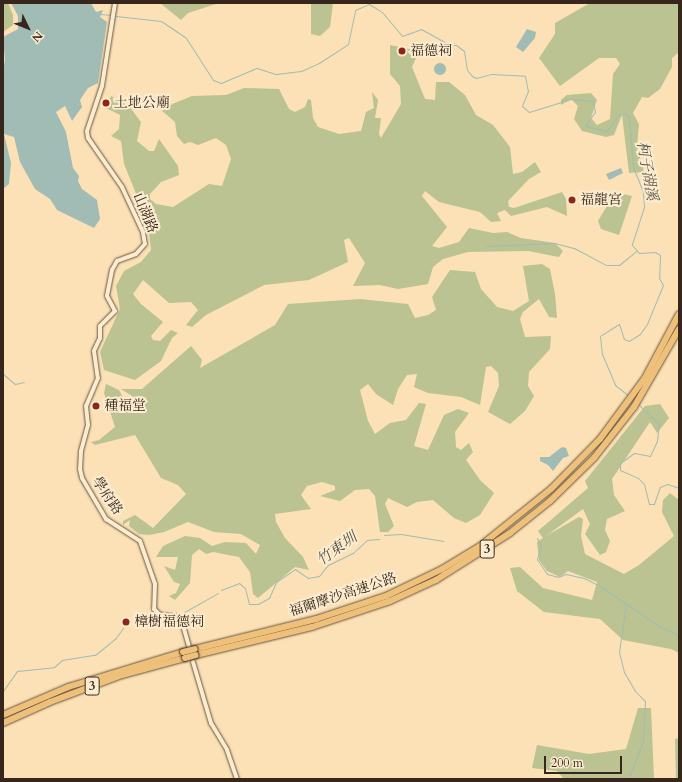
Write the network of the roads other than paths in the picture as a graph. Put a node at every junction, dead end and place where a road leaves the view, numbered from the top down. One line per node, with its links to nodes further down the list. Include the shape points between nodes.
1 (115, 3): 5 (street, 山湖路, via 102,86 87,131 88,138 122,187 143,232 145,244 136,254 117,261 112,270 107,296 115,311 99,330 100,338 93,356 98,378 86,406 88,425)
2 (679, 314): 4 (highway, 福爾摩沙高速公路 / 3)
3 (679, 329): 4 (highway, 福爾摩沙高速公路 / 3)
4 (647, 380): 6 (highway, 福爾摩沙高速公路 / 3, via 594,458 550,501 510,533 436,580 355,614)
5 (84, 436): 6 (street, 學府路, via 80,460 82,478 106,519 140,541 155,584 154,609 160,615 178,617)
6 (193, 651): 7 (highway, 福爾摩沙高速公路 / 3, bridge)
7 (184, 655): 9 (highway, 福爾摩沙高速公路 / 3, via 68,687); 10 (highway, 福爾摩沙高速公路 / 3, via 50,702)
8 (193, 662): 11 (street, via 211,723 227,750)
9 (3, 715)
10 (3, 723)
11 (237, 779)

